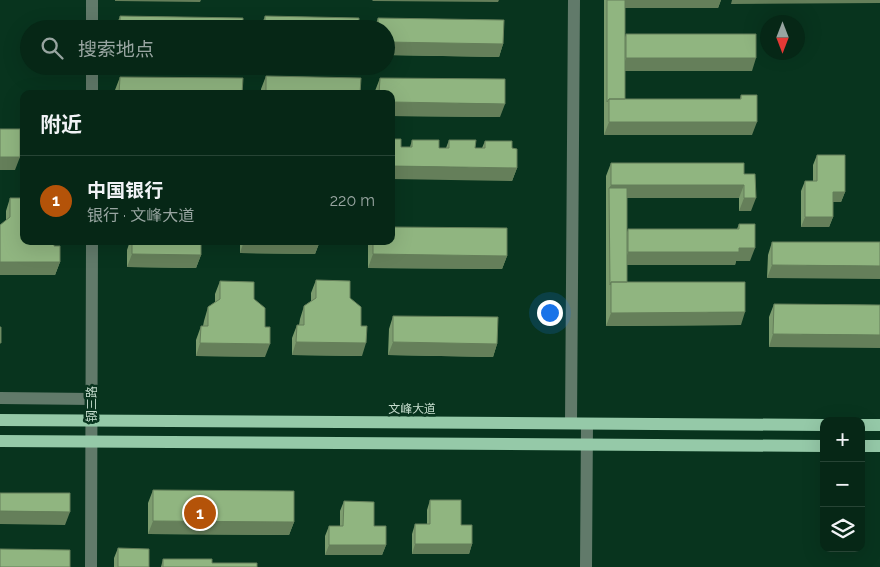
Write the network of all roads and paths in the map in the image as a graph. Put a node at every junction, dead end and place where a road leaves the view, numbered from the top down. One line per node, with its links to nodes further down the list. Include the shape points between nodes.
1 (92, 0): 3 (street)
2 (574, 0): 11 (street)
3 (92, 20)
4 (92, 75): 5 (street)
5 (92, 90)
6 (92, 245): 8 (street, 钢三路)
7 (0, 398): 8 (street)
8 (92, 399): 10 (street, 钢三路)
9 (0, 420): 10 (main road, 文峰大道)
10 (92, 421): 11 (main road, 文峰大道); 17 (street, 钢三路)
11 (571, 423): 12 (main road, 文峰大道)
12 (587, 424): 13 (main road, 文峰大道); 18 (street)
13 (820, 425)
14 (865, 425): 15 (main road)
15 (880, 425)
16 (0, 441): 17 (main road)
17 (92, 442): 18 (main road); 22 (street, 钢三路)
18 (587, 444): 19 (main road); 23 (street)
19 (820, 446)
20 (865, 446): 21 (main road)
21 (880, 446)
22 (91, 567)
23 (586, 567)

